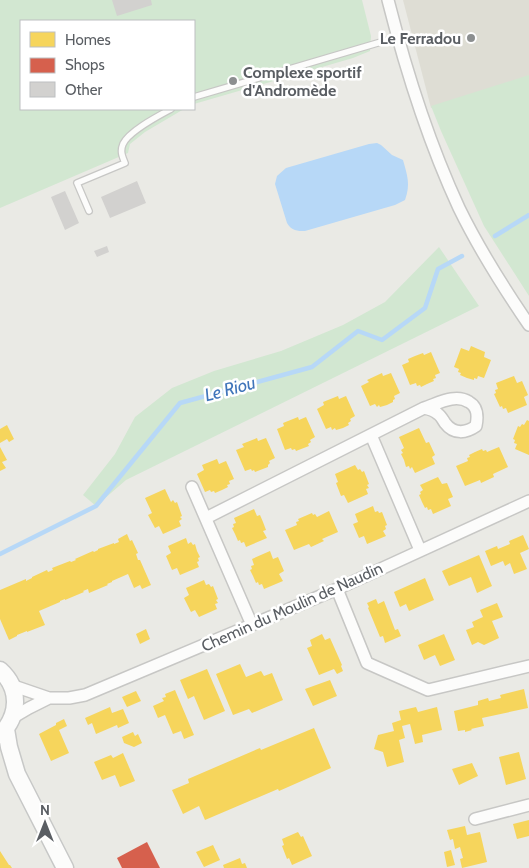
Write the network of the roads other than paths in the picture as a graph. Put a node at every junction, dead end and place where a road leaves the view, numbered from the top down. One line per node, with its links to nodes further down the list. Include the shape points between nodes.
1 (388, 0): 2 (street)
2 (398, 37): 3 (lane); 6 (street, via 433,147 460,208 491,268)
3 (195, 97)
4 (169, 110): 5 (lane, via 123,143 121,150 125,163 78,183)
5 (89, 211)
6 (529, 325)
7 (424, 408): 8 (street)
8 (371, 435): 11 (street); 12 (street)
9 (192, 487): 11 (street)
10 (529, 500): 12 (street, Chemin du Moulin de Naudin)
11 (206, 518): 14 (street)
12 (420, 550): 13 (street, Chemin du Moulin de Naudin)
13 (337, 589): 14 (street, Chemin du Moulin de Naudin); 15 (street, via 368,663 428,690)
14 (252, 625): 18 (street, Chemin du Moulin de Naudin, via 85,695)
15 (529, 666)
16 (0, 670): 17 (main road)
17 (12, 685): 18 (street, Chemin du Moulin de Naudin); 19 (main road, via 15,710)
18 (49, 698): 19 (street, Chemin du Moulin de Naudin, via 29,708)
19 (6, 727): 21 (main road)
20 (0, 761): 21 (main road)
21 (17, 774): 24 (main road)
22 (529, 805): 23 (street)
23 (475, 819)
24 (65, 868)

